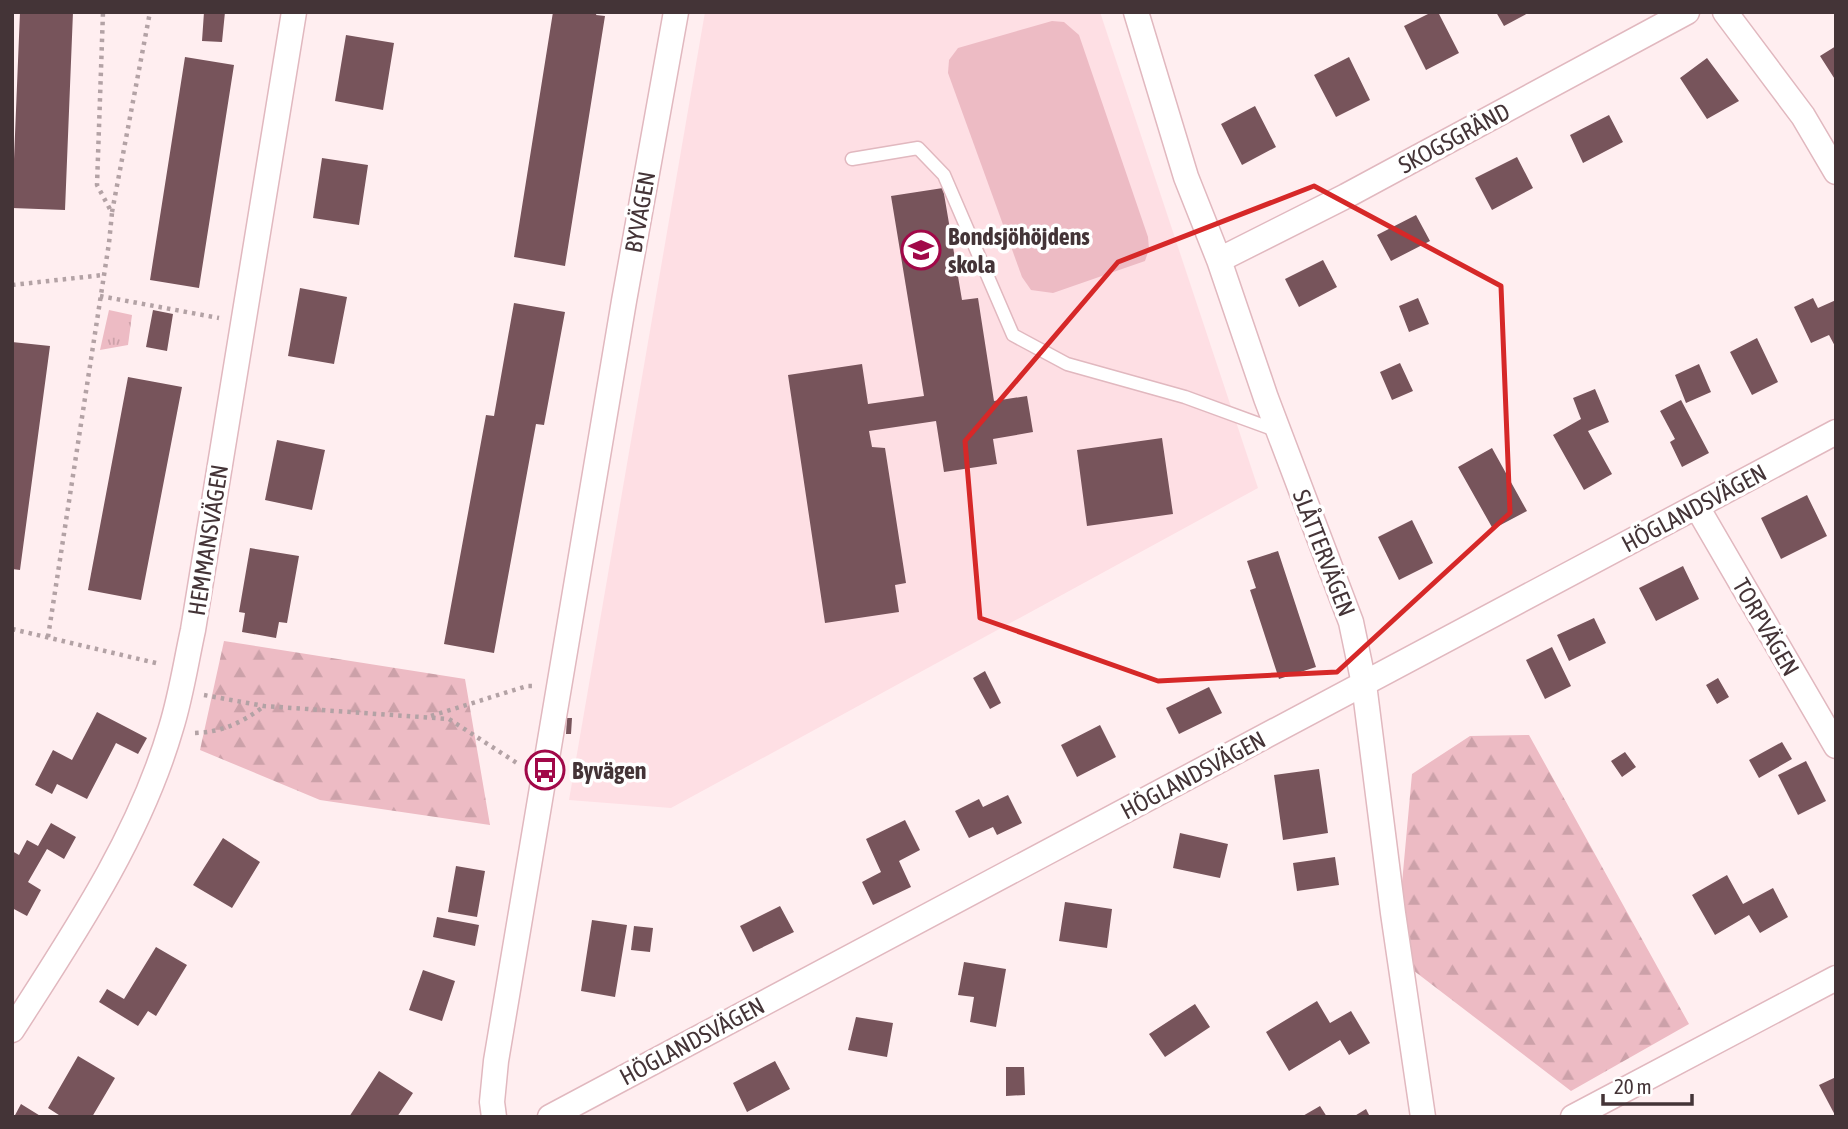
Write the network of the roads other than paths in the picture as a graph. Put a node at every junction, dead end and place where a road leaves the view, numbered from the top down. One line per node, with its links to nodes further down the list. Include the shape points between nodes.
1 (294, 12): 15 (street, HEMMANSVÄGEN, via 196,616 171,728 122,849)
2 (676, 12): 16 (street, BYVÄGEN, via 496,1061)
3 (1136, 12): 8 (street, SLÅTTERVÄGEN, via 1186,177)
4 (1687, 12): 8 (street, SKOGSGRÄND)
5 (1725, 12): 7 (street, via 1803,116)
6 (852, 159): 9 (lane, via 918,148 944,175 1013,335 1067,365 1185,397)
7 (1836, 172)
8 (1219, 260): 9 (street, SLÅTTERVÄGEN)
9 (1278, 431): 12 (street, SLÅTTERVÄGEN, via 1351,622)
10 (1836, 432): 11 (street, HÖGLANDSVÄGEN)
11 (1697, 507): 12 (street, HÖGLANDSVÄGEN); 13 (street, TORPVÄGEN)
12 (1364, 684): 17 (street, HÖGLANDSVÄGEN); 18 (street, SLÅTTERVÄGEN)
13 (1836, 746)
14 (1836, 978): 19 (street)
15 (12, 1030)
16 (494, 1117)
17 (550, 1117)
18 (1423, 1117)
19 (1573, 1117)

